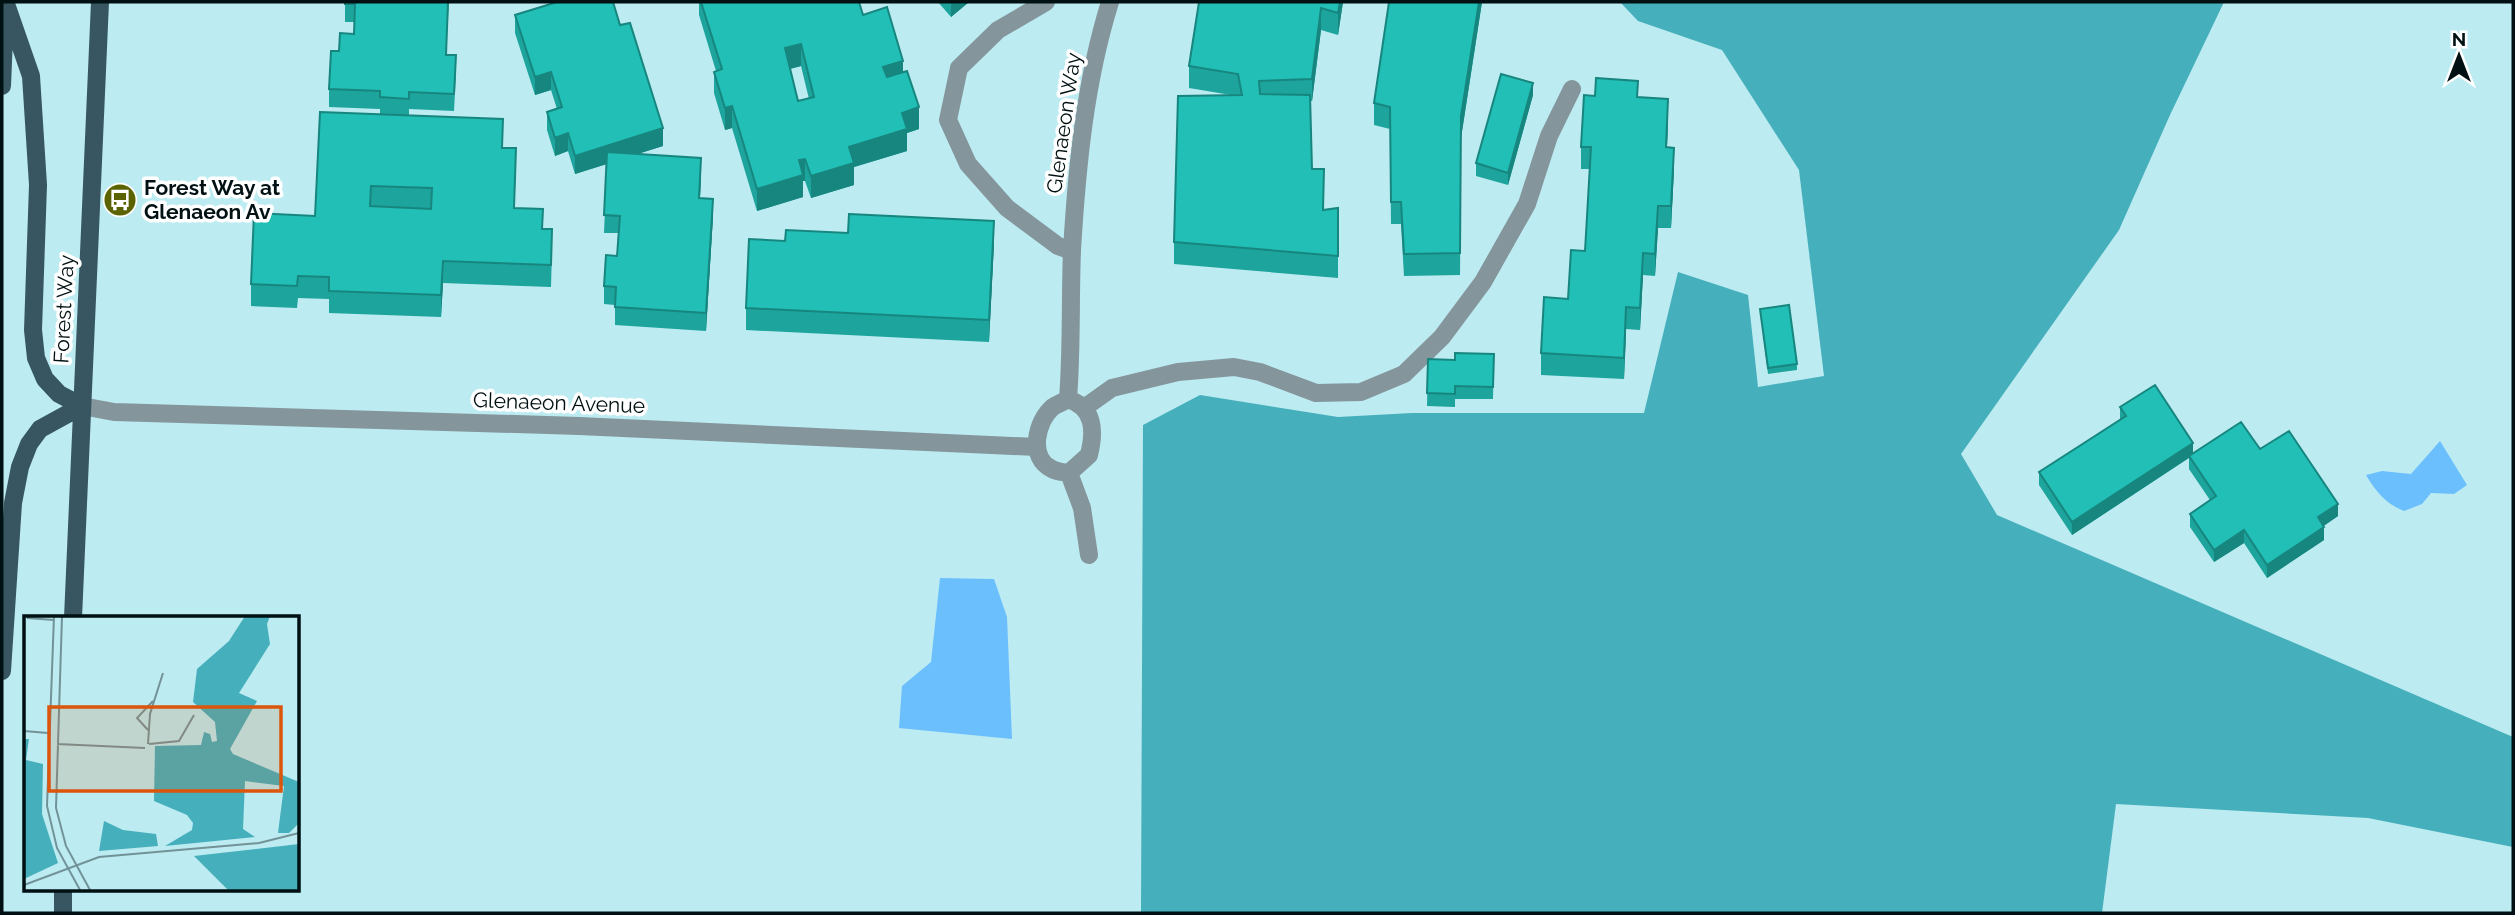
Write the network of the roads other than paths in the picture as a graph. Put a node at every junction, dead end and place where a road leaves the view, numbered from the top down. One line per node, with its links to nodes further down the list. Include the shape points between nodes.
1 (100, 2): 9 (main road, Forest Way)
2 (1046, 2): 7 (street, via 998,30 958,68 948,120 968,164 1007,208 1058,246)
3 (1110, 2): 7 (street, Glenaeon Way, via 1090,74)
4 (6, 3): 5 (main road); 9 (main road, via 31,76 38,185 36,358 45,379 59,394)
5 (2, 86)
6 (1572, 89): 8 (street, via 1549,136 1527,204 1483,282 1442,337 1404,373 1361,392 1316,393 1234,367 1178,372 1112,388)
7 (1072, 251): 8 (street, Glenaeon Way)
8 (1076, 404): 10 (street, via 1052,408); 11 (street, via 1088,411 1093,432 1089,455)
9 (82, 406): 10 (street, Glenaeon Avenue, via 114,412 579,426); 13 (main road, Forest Way); 14 (main road, via 40,429 20,467 11,526)
10 (1036, 447): 11 (street, via 1052,469)
11 (1069, 473): 12 (street, via 1082,508)
12 (1089, 555)
13 (73, 616)
14 (2, 671)
15 (63, 890): 16 (main road)
16 (63, 913)

